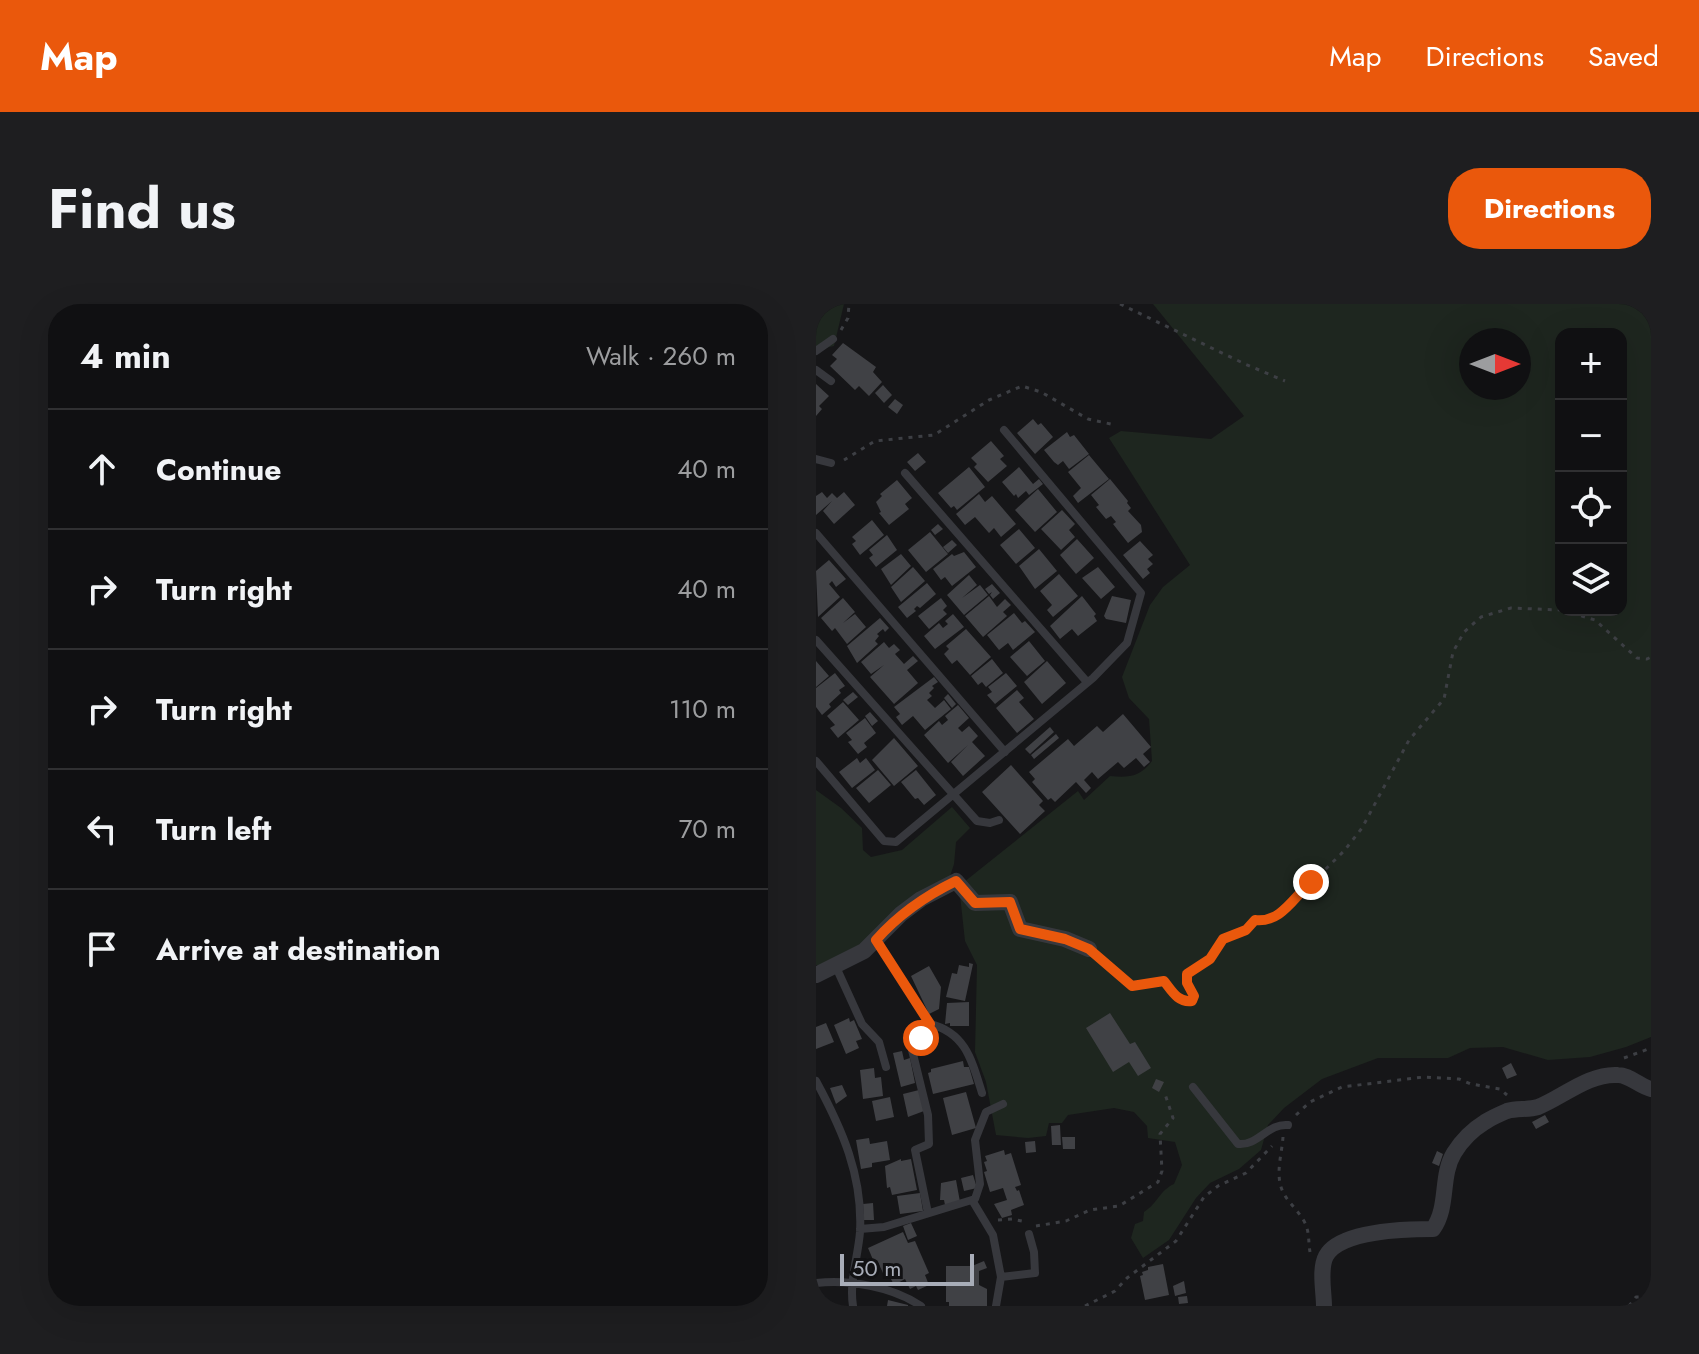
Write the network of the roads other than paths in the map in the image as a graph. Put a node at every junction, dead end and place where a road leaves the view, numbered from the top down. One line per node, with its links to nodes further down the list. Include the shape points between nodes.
1 (833, 339): 2 (lane)
2 (816, 351)
3 (816, 370): 4 (lane)
4 (831, 381)
5 (1004, 430): 11 (lane, via 1141,593 1127,643)
6 (816, 459): 7 (lane)
7 (831, 463)
8 (905, 473): 11 (lane)
9 (816, 533): 12 (lane)
10 (816, 640): 14 (lane)
11 (1087, 682): 12 (lane)
12 (1005, 752): 14 (lane)
13 (816, 761): 14 (lane, via 884,841 896,842)
14 (953, 796): 15 (lane, via 977,821)
15 (999, 820)
16 (876, 940): 17 (street, via 921,899 956,881 975,903 1010,902 1020,929); 18 (street); 20 (lane)
17 (1089, 949)
18 (836, 967): 19 (street); 21 (lane, via 862,1024 879,1042)
19 (816, 975)
20 (930, 1024): 25 (lane, via 944,1027 966,1046); 29 (lane, via 912,1050 928,1115 929,1144 915,1150)
21 (886, 1067)
22 (816, 1081): 30 (lane, via 852,1155)
23 (1193, 1087): 27 (lane, via 1238,1144 1250,1144 1275,1126)
24 (1651, 1089): 38 (street, via 1609,1075 1535,1108 1508,1111 1484,1123 1453,1154 1443,1208 1433,1229 1373,1233 1351,1239 1325,1256)
25 (982, 1093)
26 (1003, 1104): 28 (lane, via 986,1112 975,1140 980,1184)
27 (1288, 1125)
28 (972, 1200): 29 (lane); 32 (lane, via 993,1235)
29 (928, 1213): 30 (lane)
30 (860, 1229): 34 (lane)
31 (1029, 1234): 32 (lane, via 1035,1273)
32 (1001, 1277): 37 (lane)
33 (816, 1283): 34 (lane)
34 (853, 1283): 35 (lane); 36 (lane)
35 (853, 1306)
36 (921, 1306)
37 (996, 1306)
38 (1324, 1306)

